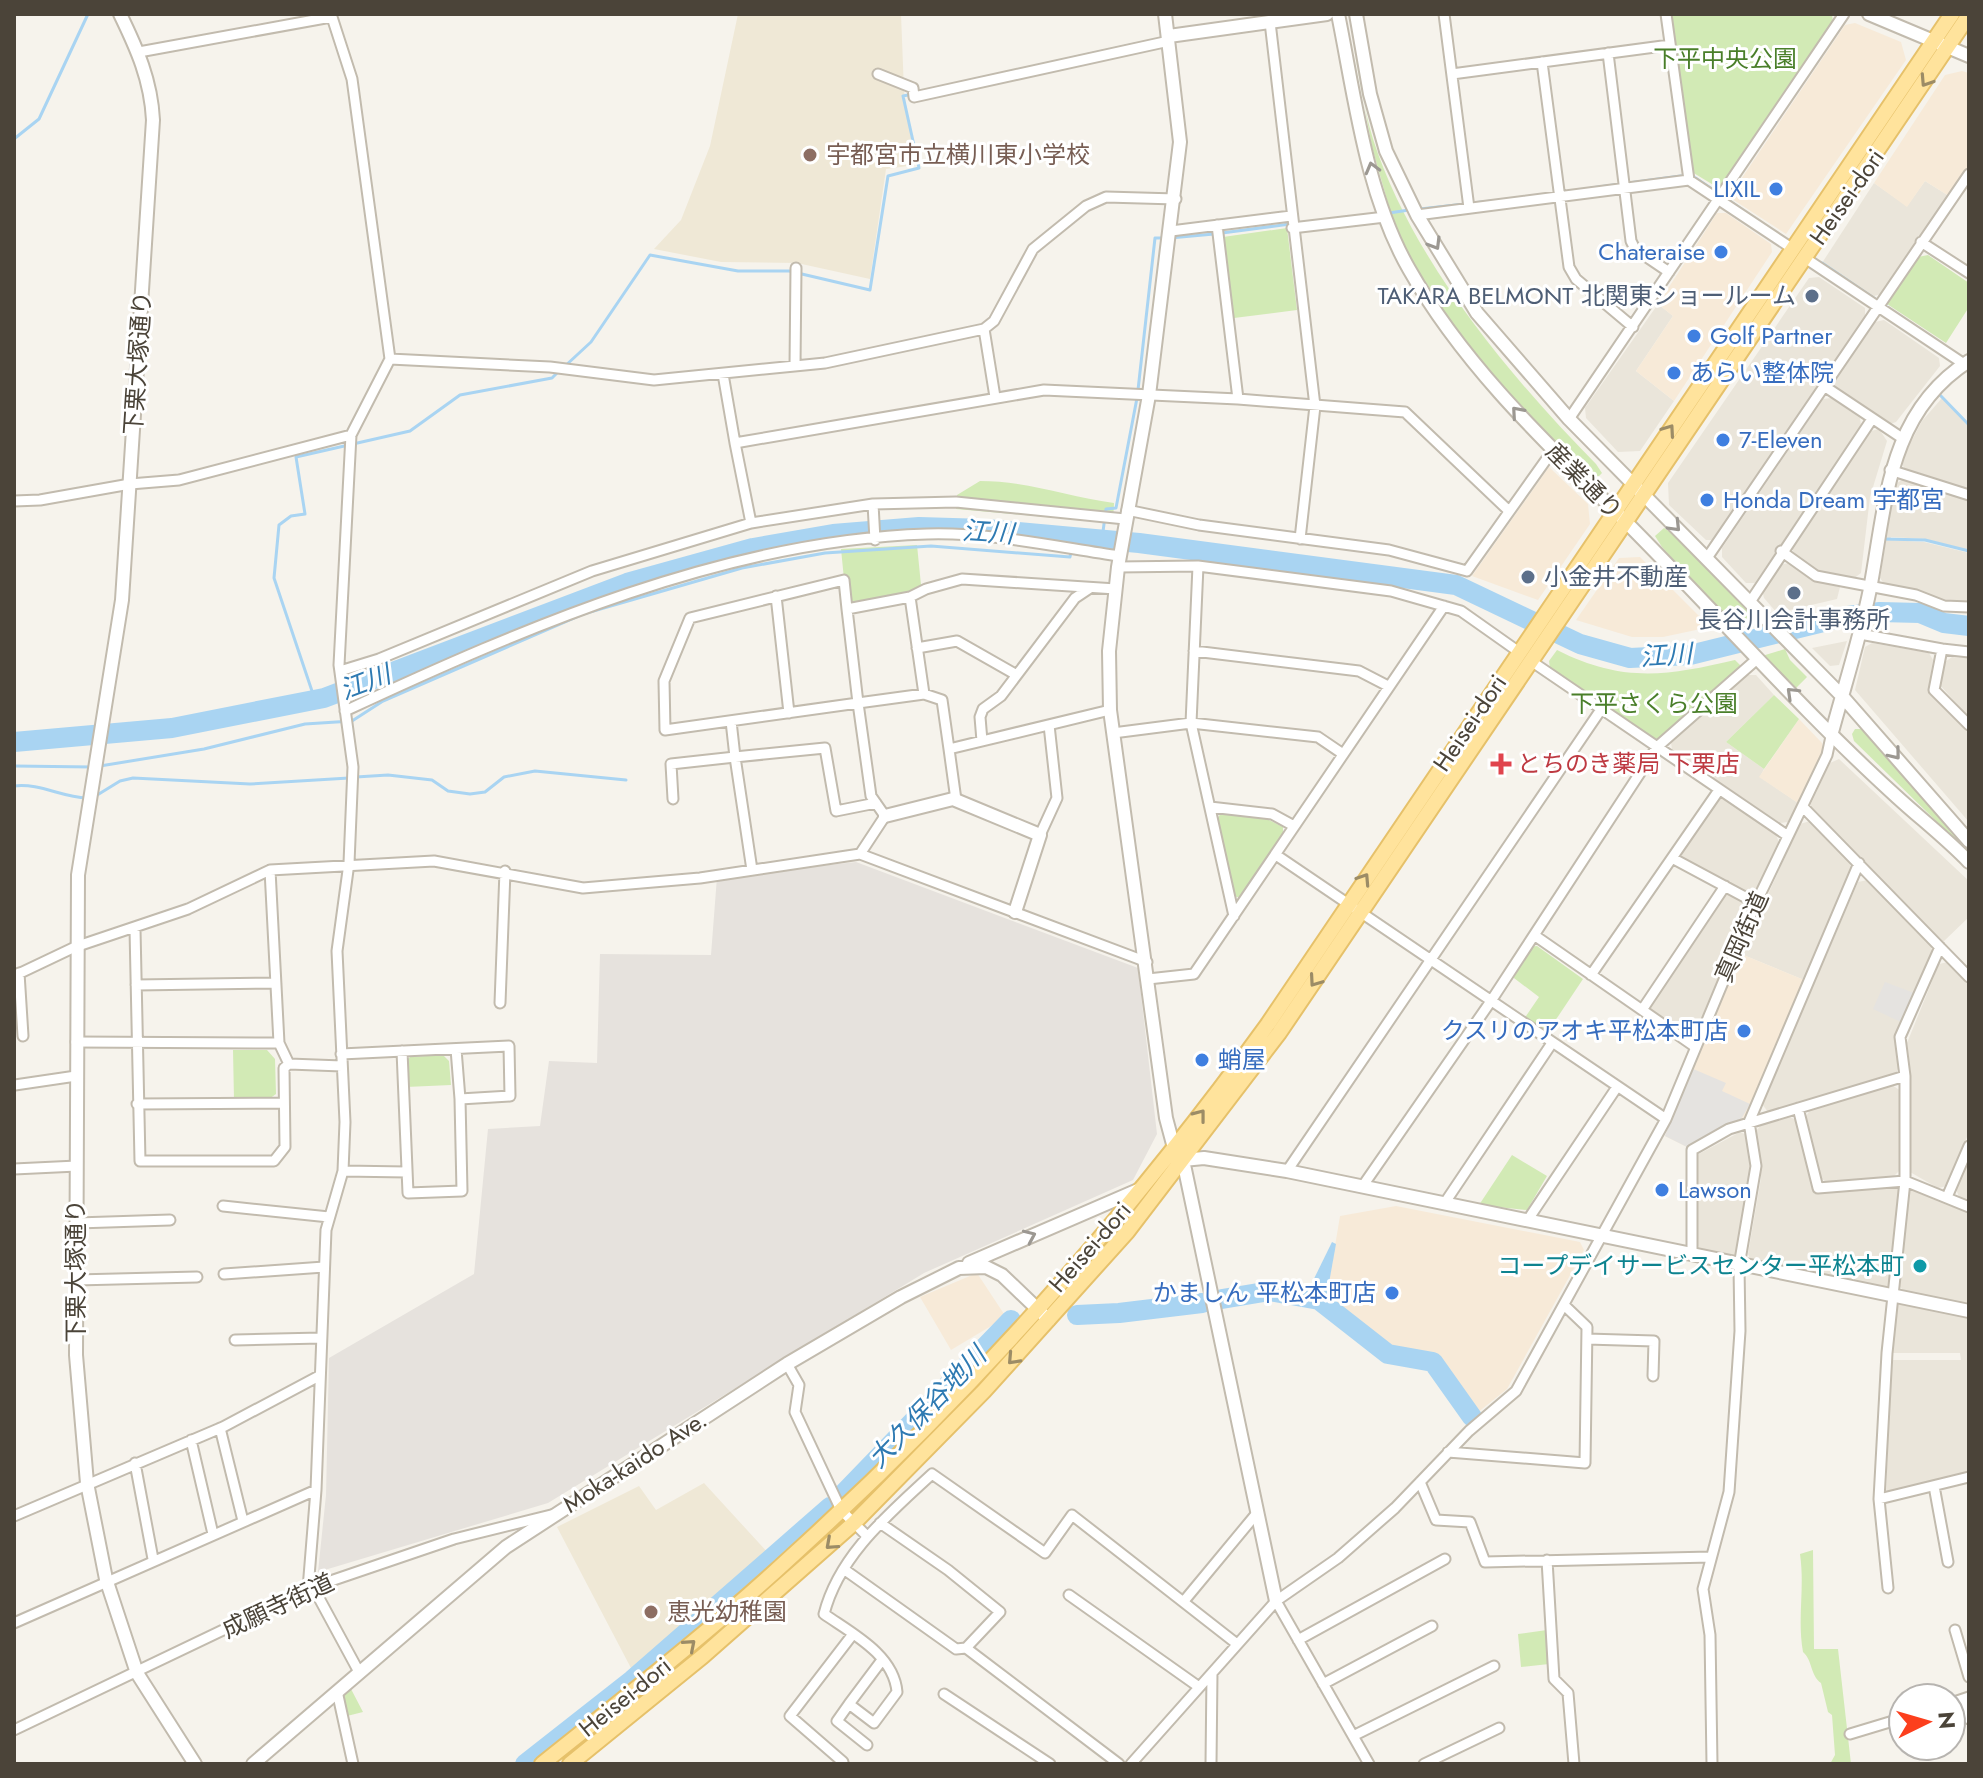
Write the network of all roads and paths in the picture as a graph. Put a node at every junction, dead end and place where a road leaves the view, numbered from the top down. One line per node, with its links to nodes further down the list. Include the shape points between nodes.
1 (120, 14): 17 (street, 下栗大塚通り)
2 (1165, 14): 14 (street)
3 (1327, 14): 13 (street)
4 (1338, 14): 32 (street, 産業通り, one-way to 4)
5 (1356, 14): 30 (street, 産業通り, via 1386,151)
6 (1444, 14): 22 (street)
7 (1666, 14): 16 (street)
8 (1844, 14): 28 (street)
9 (1869, 14): 15 (street)
10 (1952, 14): 15 (main road, Heisei-dori)
11 (1969, 15): 15 (main road, Heisei-dori)
12 (331, 16): 17 (street); 44 (street, via 352,79)
13 (1270, 22): 14 (street); 31 (street)
14 (1169, 39): 21 (street, via 914,97 913,88); 27 (street, via 1180,142)
15 (1940, 44): 19 (street); 37 (main road, Heisei-dori)
16 (1670, 45): 18 (street); 24 (street)
17 (139, 52): 60 (street, 下栗大塚通り, via 153,120)
18 (1608, 53): 20 (street); 25 (street)
19 (1969, 56)
20 (1542, 62): 22 (street); 26 (street)
21 (878, 74)
22 (1452, 74): 29 (street)
23 (1969, 174): 36 (street)
24 (1689, 180): 25 (street); 28 (street)
25 (1624, 187): 26 (street); 39 (street, via 1635,249)
26 (1560, 196): 29 (street); 42 (street, via 1569,267)
27 (1176, 199): 35 (street); 43 (street, via 1106,197 1086,206 1033,249 994,321)
28 (1719, 199): 37 (street); 39 (street)
29 (1469, 208): 30 (street)
30 (1417, 215): 53 (street, 産業通り, one-way to 53, via 1477,313)
31 (1291, 216): 33 (street); 34 (street)
32 (1385, 217): 34 (street); 58 (street, 産業通り, one-way to 32, via 1455,339 1408,269)
33 (1217, 225): 35 (street); 51 (street)
34 (1292, 228): 52 (street)
35 (1171, 231): 49 (street)
36 (1921, 242): 40 (street); 41 (street)
37 (1799, 253): 41 (street); 61 (main road, Heisei-dori, one-way to 37); 63 (main road, Heisei-dori)
38 (796, 268): 46 (street)
39 (1669, 272): 42 (street)
40 (1969, 273)
41 (1878, 306): 45 (street); 48 (street)
42 (1633, 327): 53 (street)
43 (984, 329): 46 (street); 50 (street)
44 (390, 359): 47 (street, via 550,367 654,380); 55 (street)
45 (1967, 363): 56 (street, via 1929,396)
46 (795, 366): 47 (street)
47 (723, 374): 57 (street)
48 (1824, 386): 54 (street); 74 (street)
49 (1149, 395): 50 (street, via 1044,390); 51 (street); 68 (street)
50 (995, 397): 57 (street)
51 (1238, 399): 52 (street)
52 (1315, 406): 66 (street, via 1405,412); 71 (street)
53 (1569, 419): 61 (street, 産業通り)
54 (1872, 419): 56 (street); 73 (street)
55 (351, 435): 60 (street, via 179,480); 94 (street)
56 (1902, 438): 59 (street)
57 (735, 443): 69 (street)
58 (1553, 450): 66 (street); 67 (street, 産業通り)
59 (1890, 470): 62 (street); 79 (street)
60 (130, 484): 64 (street); 143 (street, 下栗大塚通り, via 122,600 78,875)
61 (1633, 484): 63 (street, 産業通り); 67 (main road, Heisei-dori)
62 (1969, 495)
63 (1645, 496): 70 (main road, Heisei-dori); 74 (street, 産業通り, one-way to 74)
64 (14, 501)
65 (873, 504): 68 (street, via 956,502); 69 (street); 72 (street)
66 (1509, 511): 71 (street, via 1467,571 1389,550)
67 (1614, 511): 70 (street, 産業通り); 87 (main road, Heisei-dori, via 1546,611)
68 (1125, 517): 71 (street); 75 (street)
69 (751, 523): 94 (street, via 592,571)
70 (1626, 523): 87 (main road, Heisei-dori, via 1562,616); 93 (street, 産業通り)
71 (1300, 539)
72 (875, 540): 75 (street, via 967,536); 101 (street, via 844,539 776,551 626,593)
73 (1781, 551): 79 (street, via 1816,576); 82 (street)
74 (1707, 558): 82 (street, 産業通り)
75 (1119, 559): 76 (street); 78 (street)
76 (1198, 566): 83 (street, via 1391,591); 90 (street)
77 (1090, 588): 78 (street); 81 (street, via 962,579); 95 (street, via 1075,598)
78 (1116, 589): 102 (street)
79 (1869, 593): 84 (street, via 1916,595 1944,606); 86 (street, 真岡街道)
80 (776, 596): 85 (street, via 844,580); 103 (street); 104 (street, via 690,618 664,681 665,730)
81 (910, 597): 85 (street); 88 (street)
82 (1750, 602): 98 (street, 産業通り)
83 (1444, 606): 92 (street, via 1461,611); 96 (street)
84 (1969, 607)
85 (847, 609): 99 (street)
86 (1861, 631): 89 (street); 98 (street, 真岡街道)
87 (1537, 638): 92 (main road, Heisei-dori)
88 (917, 648): 95 (street, via 957,641); 97 (street)
89 (1942, 649): 91 (street); 107 (street, via 1934,690)
90 (1194, 651): 96 (street, via 1359,671); 105 (street)
91 (1969, 652)
92 (1525, 656): 100 (street); 137 (main road, Heisei-dori, one-way to 92); 139 (main road, Heisei-dori)
93 (1754, 657): 108 (street, 産業通り, one-way to 93); 111 (street)
94 (340, 671): 101 (street)
95 (1015, 674): 110 (street, via 1001,696 983,709)
96 (1388, 686): 113 (street)
97 (924, 694): 99 (street); 112 (street, via 942,700)
98 (1842, 696): 108 (street, 真岡街道); 125 (street, one-way to 125)
99 (858, 703): 103 (street); 118 (street)
100 (1602, 708): 111 (street); 145 (street)
101 (345, 710): 130 (street, via 353,767)
102 (1110, 710): 106 (street); 109 (street)
103 (789, 713): 104 (street)
104 (731, 721): 114 (street)
105 (1191, 723): 109 (street); 113 (street, via 1318,737); 119 (street)
106 (1049, 725): 110 (street); 123 (street, via 1057,798)
107 (1969, 725)
108 (1832, 732): 120 (street, 真岡街道); 129 (street, 産業通り)
109 (1113, 733): 146 (street)
110 (982, 741): 112 (street)
111 (1657, 747): 115 (street); 142 (street)
112 (949, 749): 117 (street)
113 (1343, 754): 122 (street)
114 (735, 757): 116 (street, via 671,764); 118 (street, via 825,748 836,811); 133 (street)
115 (1719, 790): 124 (street); 128 (street)
116 (673, 799)
117 (956, 800): 121 (street); 123 (street)
118 (876, 803): 121 (street)
119 (1210, 807): 122 (street, via 1272,814); 140 (street)
120 (1803, 807): 124 (street, 真岡街道); 131 (street)
121 (885, 816): 126 (street)
122 (1294, 826): 127 (street)
123 (1040, 835): 138 (street)
124 (1788, 836): 136 (street, 真岡街道)
125 (1969, 841)
126 (860, 854): 133 (street); 138 (street)
127 (1276, 855): 137 (street); 140 (street)
128 (1672, 858): 135 (street); 148 (street)
129 (1969, 862)
130 (349, 863): 132 (street); 134 (street, via 434,861); 165 (street, via 337,951)
131 (1859, 863): 144 (street); 177 (street)
132 (270, 870): 141 (street); 151 (street)
133 (752, 870): 134 (street, via 583,888)
134 (505, 871): 154 (street)
135 (1725, 886): 136 (street); 155 (street)
136 (1756, 903): 162 (street, 真岡街道)
137 (1348, 904): 139 (street); 179 (main road, Heisei-dori, one-way to 137)
138 (1015, 912): 146 (street)
139 (1362, 913): 145 (street); 179 (main road, Heisei-dori, one-way to 179, via 1245,1081)
140 (1234, 916): 150 (street, via 1194,974)
141 (135, 929): 143 (street); 152 (street)
142 (1534, 935): 148 (street); 153 (street)
143 (75, 947): 147 (street); 158 (street, 下栗大塚通り)
144 (1940, 947): 149 (street); 169 (street, via 1900,1037)
145 (1430, 961): 153 (street); 183 (street)
146 (1147, 962): 150 (street)
147 (17, 974): 156 (street)
148 (1591, 975): 155 (street)
149 (1969, 977)
150 (1148, 979): 179 (street, via 1166,1118)
151 (276, 983): 152 (street); 160 (street)
152 (136, 985): 159 (street)
153 (1491, 1001): 161 (street); 186 (street)
154 (500, 1003)
155 (1642, 1010): 162 (street)
156 (18, 1014): 157 (street)
157 (23, 1036)
158 (76, 1042): 159 (street); 168 (street, 下栗大塚通り)
159 (136, 1042): 160 (street); 174 (street)
160 (279, 1043): 166 (street)
161 (1552, 1043): 171 (street); 189 (street)
162 (1694, 1046): 176 (street, 真岡街道)
163 (456, 1049): 164 (street); 172 (street); 172 (street, via 509,1046 510,1096)
164 (402, 1051): 165 (street); 184 (street)
165 (341, 1054): 167 (street)
166 (289, 1064): 167 (street); 173 (street, via 284,1068)
167 (342, 1066): 182 (street)
168 (76, 1076): 170 (street); 180 (street, 下栗大塚通り)
169 (1905, 1076): 175 (street); 185 (street)
170 (15, 1085)
171 (1617, 1087): 176 (street); 194 (street)
172 (460, 1099): 184 (street, via 462,1191 408,1193)
173 (284, 1103): 174 (street); 174 (street, via 285,1147 274,1161 140,1161)
174 (137, 1104)
175 (1798, 1108): 177 (street); 185 (street, via 1818,1188)
176 (1666, 1119): 196 (street, 真岡街道)
177 (1749, 1122): 197 (street, via 1692,1150); 198 (street, via 1756,1166)
178 (1969, 1146): 188 (street)
179 (1178, 1154): 183 (street); 187 (main road, Heisei-dori); 208 (main road, Heisei-dori, via 1127,1232); 227 (street)
180 (77, 1166): 181 (street); 195 (street, 下栗大塚通り)
181 (14, 1169)
182 (343, 1171): 184 (street); 192 (street)
183 (1287, 1171): 186 (street)
184 (407, 1172)
185 (1905, 1181): 188 (street); 204 (street)
186 (1362, 1187): 189 (street)
187 (1138, 1190): 200 (street, Moka-kaido Ave., one-way to 187); 206 (main road, Heisei-dori)
188 (1947, 1197): 191 (street)
189 (1444, 1204): 194 (street)
190 (223, 1206): 192 (street)
191 (1969, 1207)
192 (329, 1217): 199 (street)
193 (170, 1220): 195 (street)
194 (1527, 1221): 196 (street)
195 (77, 1223): 203 (street, 下栗大塚通り)
196 (1602, 1236): 197 (street); 205 (street, 真岡街道)
197 (1692, 1255): 198 (street)
198 (1739, 1266): 204 (street); 234 (street, via 1729,1492)
199 (324, 1267): 201 (street); 209 (street)
200 (959, 1268): 206 (street, via 994,1270); 212 (street, Moka-kaido Ave.)
201 (224, 1274)
202 (197, 1277): 203 (street)
203 (76, 1280): 221 (street, 下栗大塚通り, via 79,1424)
204 (1895, 1296): 207 (street); 224 (street)
205 (1564, 1305): 210 (street, via 1587,1327); 217 (street, 真岡街道, via 1516,1391)
206 (1036, 1309): 208 (street); 225 (main road, Heisei-dori)
207 (1969, 1311)
208 (1049, 1320): 230 (main road, Heisei-dori, one-way to 230)
209 (321, 1338): 211 (street); 213 (street)
210 (1587, 1339): 214 (street, via 1654,1341); 217 (street, via 1585,1463)
211 (235, 1340)
212 (787, 1364): 225 (street, via 799,1385 795,1412); 228 (street, Moka-kaido Ave.)
213 (319, 1376): 215 (street); 223 (street)
214 (1653, 1376)
215 (220, 1428): 216 (street); 229 (street)
216 (191, 1440): 218 (street); 232 (street)
217 (1448, 1452): 220 (street, 真岡街道)
218 (135, 1463): 221 (street); 235 (street)
219 (1969, 1477): 222 (street)
220 (1420, 1482): 237 (street, via 1436,1520 1470,1522 1485,1562); 245 (street, 真岡街道, via 1338,1558)
221 (87, 1483): 226 (street); 240 (street, 下栗大塚通り)
222 (1934, 1486): 224 (street); 238 (street)
223 (316, 1490): 229 (street); 241 (street)
224 (1879, 1499): 242 (street)
225 (841, 1510): 230 (street); 274 (main road, Heisei-dori, one-way to 225, via 679,1654)
226 (15, 1513)
227 (1257, 1513): 244 (street); 245 (street)
228 (554, 1514): 241 (street, 成願寺街道, via 454,1539); 255 (street, Moka-kaido Ave., via 449,1592)
229 (243, 1521): 232 (street)
230 (854, 1523): 233 (street); 275 (main road, Heisei-dori, one-way to 275)
231 (880, 1523): 233 (street); 244 (street, via 932,1474 1045,1553 1072,1515); 252 (street, via 1000,1612)
232 (213, 1534): 235 (street)
233 (866, 1535): 239 (street)
234 (1711, 1557): 237 (street); 283 (street, via 1703,1589 1710,1635)
235 (153, 1559): 240 (street)
236 (1445, 1559): 250 (street)
237 (1547, 1560): 282 (street, via 1554,1679 1568,1693)
238 (1948, 1562)
239 (845, 1570): 249 (street, via 824,1614); 252 (street, via 956,1649)
240 (106, 1579): 246 (street); 256 (street, 下栗大塚通り)
241 (310, 1588): 255 (street); 256 (street, 成願寺街道)
242 (1888, 1588)
243 (1069, 1595): 260 (street)
244 (1184, 1601): 251 (street)
245 (1276, 1601): 250 (street); 251 (street, 真岡街道)
246 (14, 1623)
247 (1432, 1626): 259 (street)
248 (1955, 1630): 258 (street)
249 (853, 1634): 253 (street, via 880,1652); 270 (street, via 790,1716)
250 (1298, 1640): 259 (street)
251 (1237, 1644): 257 (street, 真岡街道)
252 (966, 1648): 277 (street)
253 (882, 1660): 263 (street); 263 (street, via 896,1680 897,1692 874,1723)
254 (1494, 1666): 268 (street)
255 (359, 1672): 261 (street, Moka-kaido Ave.)
256 (137, 1673): 266 (street, 成願寺街道); 271 (street, 下栗大塚通り)
257 (1212, 1673): 260 (street, 真岡街道); 279 (street)
258 (1969, 1677)
259 (1323, 1684): 268 (street)
260 (1199, 1687): 278 (street, 真岡街道)
261 (337, 1691): 272 (street, Moka-kaido Ave.); 273 (street)
262 (944, 1694): 276 (street)
263 (849, 1704): 269 (street, via 837,1721)
264 (1887, 1723): 267 (street)
265 (1499, 1728): 281 (street)
266 (14, 1730)
267 (1850, 1734)
268 (1353, 1736): 280 (street)
269 (867, 1745)
270 (843, 1762)
271 (195, 1764)
272 (253, 1764)
273 (353, 1764)
274 (542, 1764)
275 (570, 1764)
276 (1050, 1764)
277 (1119, 1764)
278 (1131, 1764)
279 (1211, 1764)
280 (1369, 1764)
281 (1424, 1764)
282 (1574, 1764)
283 (1712, 1764)

